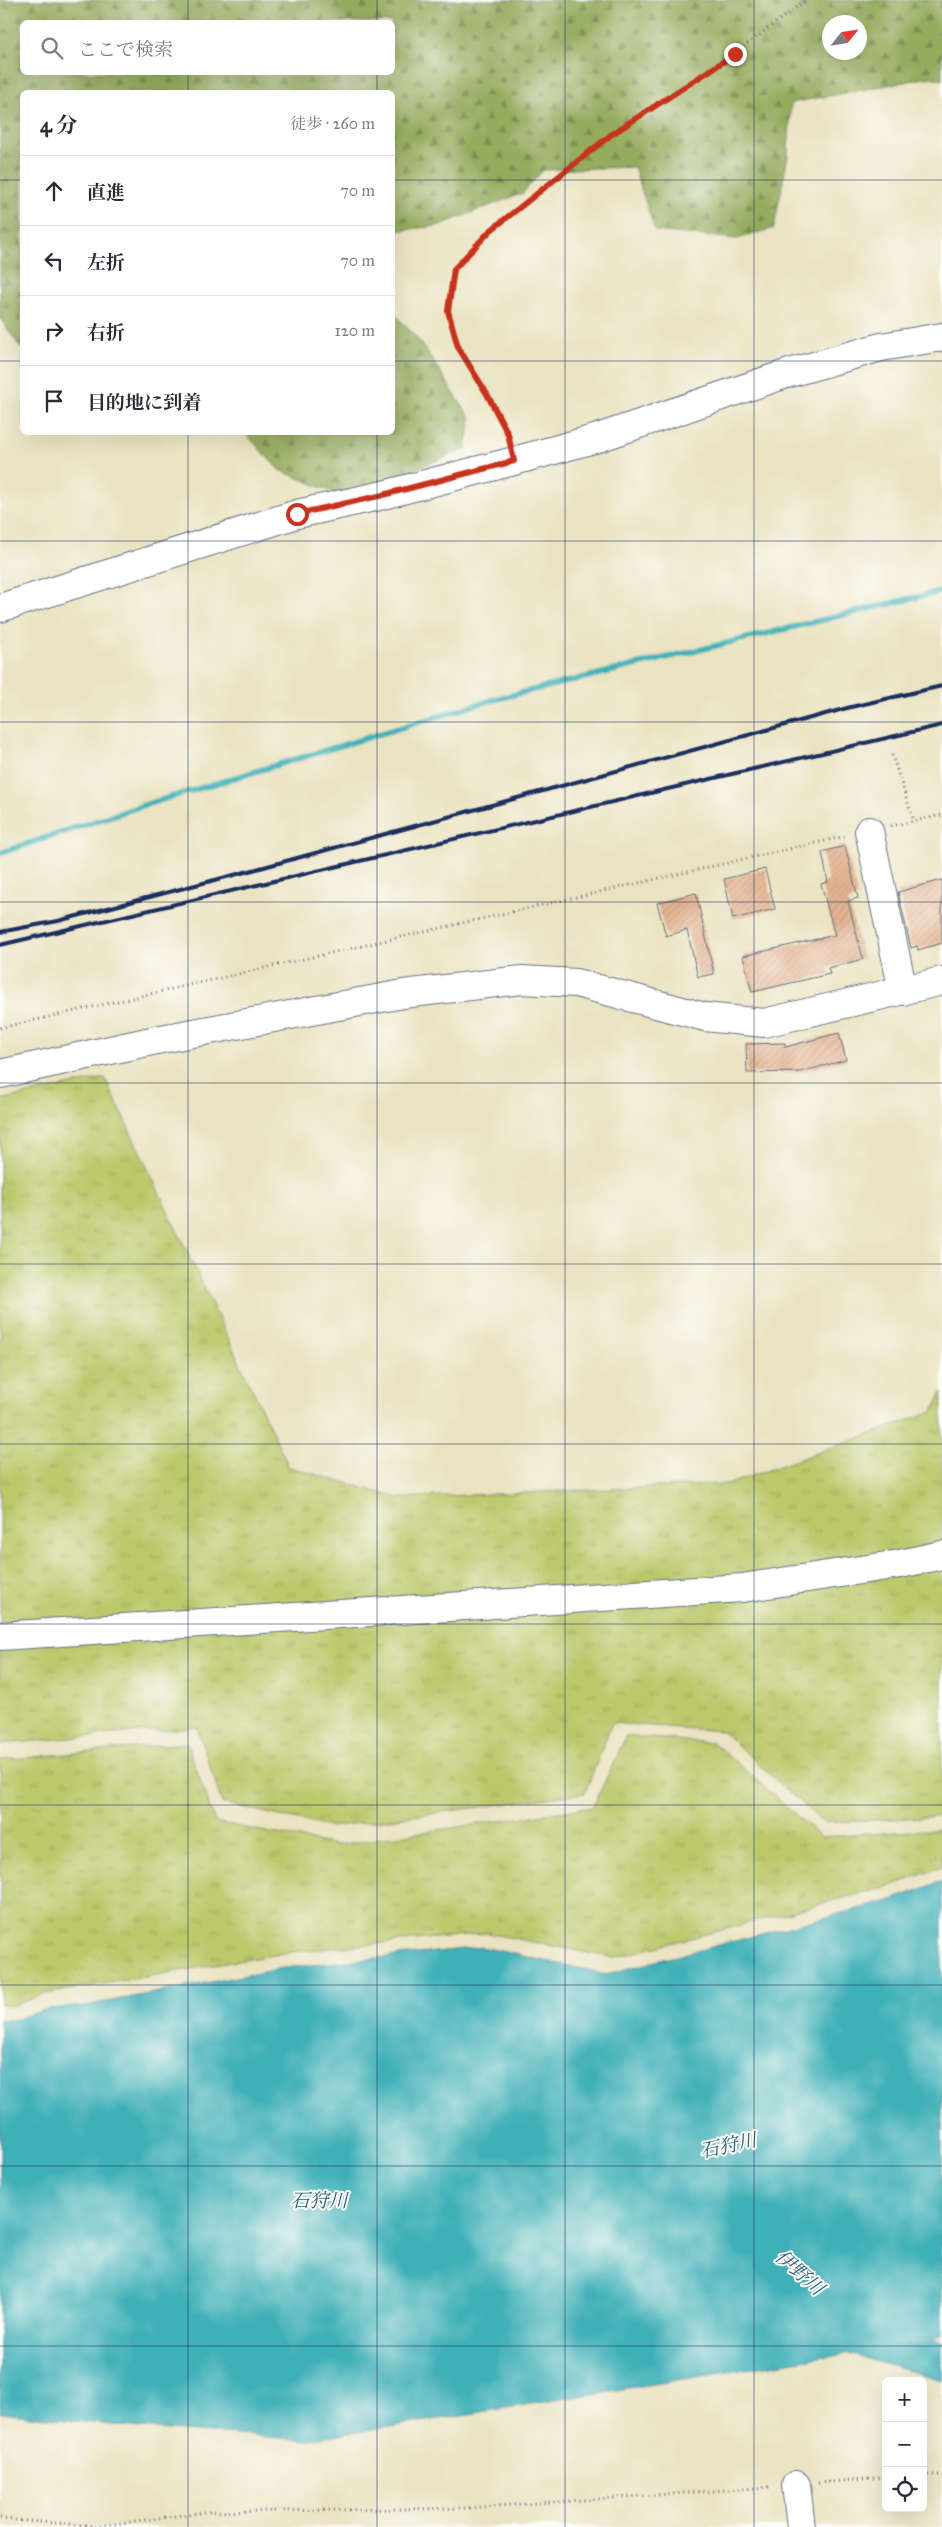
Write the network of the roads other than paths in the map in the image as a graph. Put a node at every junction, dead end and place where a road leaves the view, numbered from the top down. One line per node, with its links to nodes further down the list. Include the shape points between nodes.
1 (942, 337): 2 (street, via 881,348 786,374 598,438 379,496 297,514)
2 (0, 608)
3 (869, 831): 5 (street)
4 (942, 981): 5 (street)
5 (903, 991): 6 (street, via 764,1023 705,1017 576,983 522,980 384,998 161,1039)
6 (0, 1074)
7 (942, 1555): 8 (street, via 742,1588)
8 (0, 1636)
9 (796, 2485): 10 (street)
10 (801, 2527)

